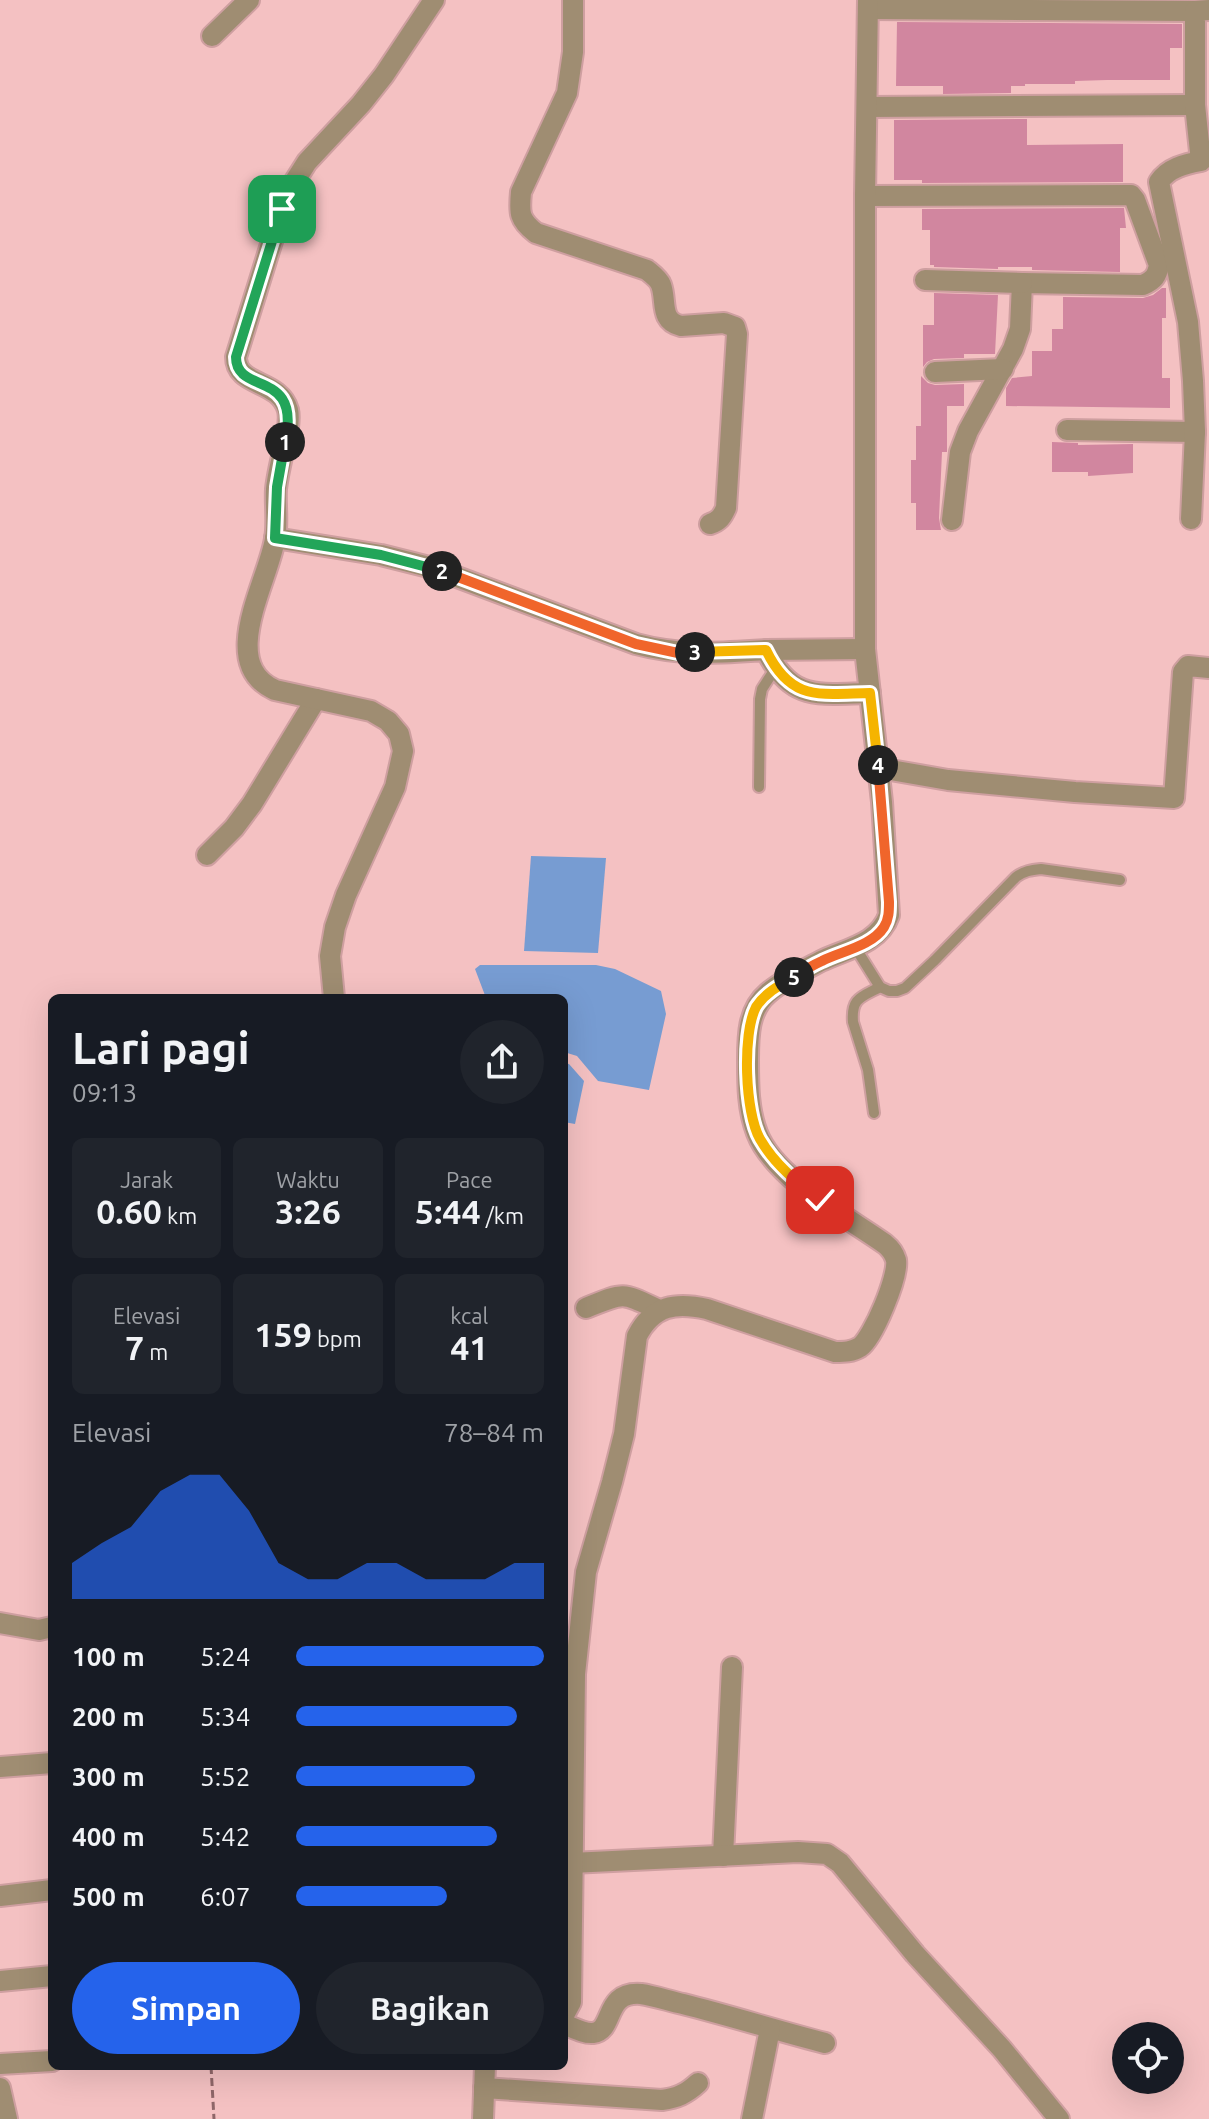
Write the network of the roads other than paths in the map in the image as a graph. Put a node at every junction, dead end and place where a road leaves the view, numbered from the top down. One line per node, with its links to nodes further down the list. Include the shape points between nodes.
1 (249, 0): 6 (street)
2 (434, 0): 20 (street, via 374,89 293,184 236,357 238,370 274,389 288,412)
3 (573, 0): 19 (street, via 567,93 521,192 519,209 524,224 536,233 647,270 661,284 666,315 674,324 735,327 726,508)
4 (868, 4): 5 (street); 8 (street)
5 (1202, 11): 7 (street)
6 (212, 36)
7 (1195, 105): 8 (street); 9 (street)
8 (868, 107): 10 (street)
9 (1205, 161): 16 (street, via 1176,167 1159,182 1188,322)
10 (865, 196): 12 (street, via 1126,194 1135,200 1159,265 1152,281); 21 (street)
11 (925, 280): 12 (street)
12 (1022, 283): 13 (street, via 1020,329)
13 (1003, 369): 14 (street); 18 (street, via 960,452)
14 (935, 372)
15 (1067, 430): 16 (street)
16 (1195, 432): 17 (street)
17 (1191, 519)
18 (952, 520)
19 (710, 524)
20 (275, 538): 22 (street, via 433,568 656,649); 25 (street, via 252,612 249,660 262,684)
21 (865, 649): 22 (street); 24 (street)
22 (770, 660): 24 (street, via 800,690); 27 (lane, via 760,699)
23 (1209, 668): 26 (street, via 1188,666 1183,672 1174,798 948,780)
24 (870, 693): 26 (street)
25 (316, 699): 28 (street, via 252,804); 32 (street, via 371,711 388,721 399,734 403,751 395,787 335,927 330,956)
26 (879, 768): 30 (street, via 889,915 879,934)
27 (759, 787)
28 (207, 855)
29 (1120, 880): 31 (lane, via 1041,869 1023,873 905,988)
30 (855, 947): 31 (lane); 35 (street, via 783,983 758,1004 750,1020 748,1092 758,1135 787,1174 892,1251 895,1274 872,1334 862,1346 835,1352 707,1309)
31 (880, 987): 33 (lane, via 856,1000 852,1010)
32 (334, 994)
33 (874, 1113)
34 (586, 1308): 35 (street, via 622,1295)
35 (659, 1310): 37 (street, via 637,1336 624,1434)
36 (568, 1571): 37 (street)
37 (586, 1572): 44 (street, via 575,1674)
38 (0, 1623): 39 (street)
39 (48, 1628)
40 (732, 1667): 43 (street)
41 (48, 1763): 42 (street)
42 (0, 1767)
43 (723, 1856): 44 (street); 62 (street, via 814,1852 840,1863)
44 (571, 1863): 49 (street)
45 (48, 1890): 46 (street)
46 (0, 1896)
47 (48, 1976): 48 (street)
48 (0, 1981)
49 (568, 2008)
50 (568, 2025): 51 (street, via 598,2032 621,1998 641,1994)
51 (770, 2029): 52 (street); 61 (street)
52 (825, 2043)
53 (48, 2061): 54 (street)
54 (0, 2064)
55 (485, 2070): 58 (street)
56 (698, 2083): 58 (street, via 687,2093 662,2100)
57 (0, 2088): 59 (street)
58 (484, 2088): 60 (street)
59 (7, 2119)
60 (483, 2119)
61 (752, 2119)
62 (1059, 2119)

